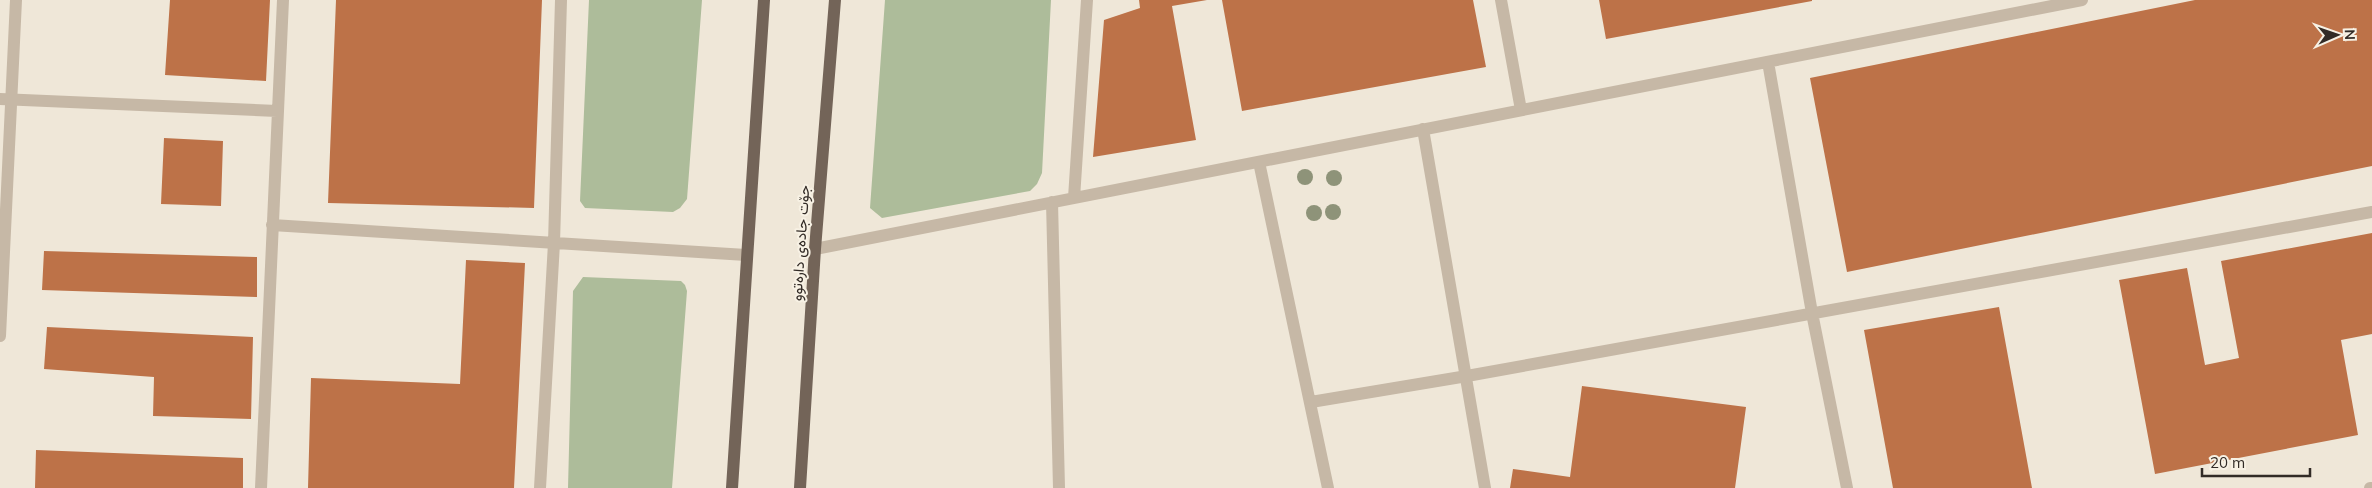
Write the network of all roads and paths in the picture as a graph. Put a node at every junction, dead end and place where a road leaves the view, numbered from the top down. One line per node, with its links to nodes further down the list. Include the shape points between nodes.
1 (16, 0): 10 (street)
2 (283, 0): 12 (street)
3 (561, 0): 19 (street)
4 (764, 0): 21 (main road)
5 (835, 0): 20 (main road, جۆت جادەی دارەتوو)
6 (1087, 0): 15 (street)
7 (1501, 0): 11 (street)
8 (2082, 0): 9 (street)
9 (1768, 62): 11 (street); 22 (street)
10 (5, 100): 12 (street); 23 (street)
11 (1521, 110): 13 (street)
12 (277, 111): 18 (street)
13 (1423, 129): 14 (street); 24 (street)
14 (1260, 162): 15 (street); 25 (street)
15 (1074, 198): 16 (street)
16 (1052, 202): 20 (street); 30 (street)
17 (2372, 212): 22 (street)
18 (272, 225): 19 (street); 26 (street)
19 (554, 243): 21 (street); 27 (street)
20 (815, 249): 29 (main road, جۆت جادەی دارەتوو)
21 (746, 256): 28 (main road)
22 (1812, 313): 24 (street); 33 (street)
23 (0, 336)
24 (1467, 376): 25 (street); 32 (street)
25 (1311, 402): 31 (street)
26 (261, 488)
27 (540, 488)
28 (732, 488)
29 (800, 488)
30 (1059, 488)
31 (1328, 488)
32 (1485, 488)
33 (1847, 488)

